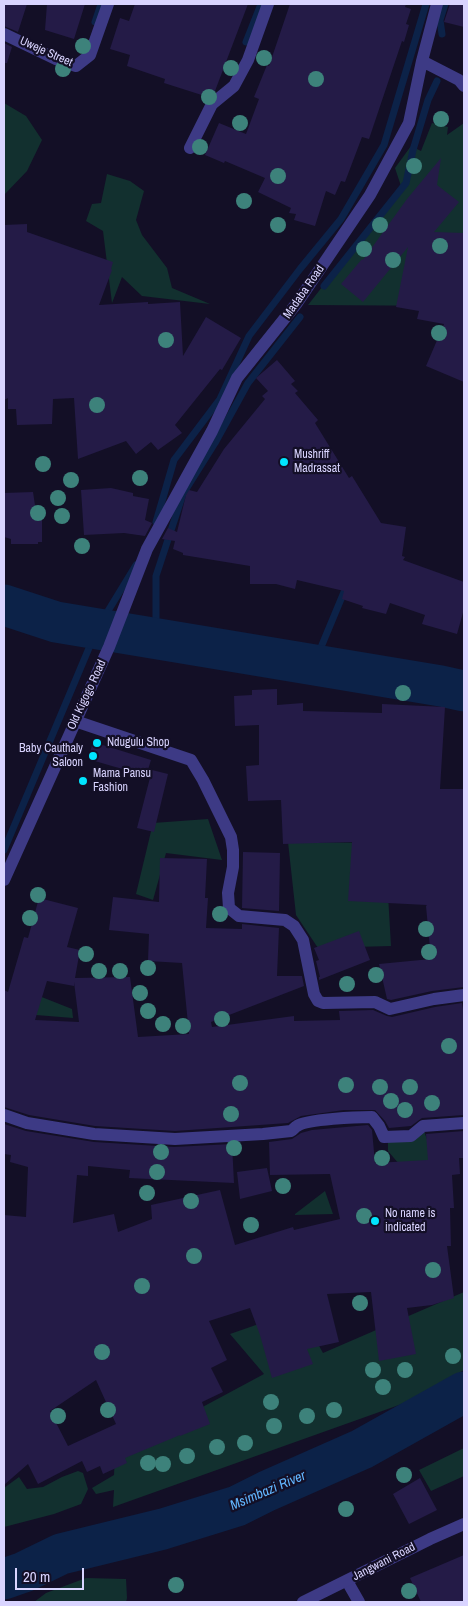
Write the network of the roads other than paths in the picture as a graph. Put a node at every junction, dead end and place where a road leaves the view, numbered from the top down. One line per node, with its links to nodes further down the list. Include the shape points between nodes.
1 (108, 4): 4 (street, Uweje Street, via 90,56 76,66)
2 (268, 4): 7 (street, via 248,60 234,86 212,104)
3 (437, 4): 5 (street, Madaba Road)
4 (4, 34)
5 (422, 62): 6 (street); 8 (street, Madaba Road, via 409,123 385,169 297,304 237,378 212,431 147,548)
6 (464, 86)
7 (190, 148)
8 (109, 648): 9 (street, Old Kigogo Road)
9 (75, 721): 10 (street, Old Kigogo Road); 11 (street, via 191,760 231,837 233,859 229,908 239,916 285,920 294,926 303,940 318,1001 323,1004 375,1002 390,1009)
10 (4, 880)
11 (464, 995)
12 (4, 1116): 13 (street, via 94,1134 175,1139 291,1132 297,1125 311,1122 363,1118 372,1118 388,1138 411,1136 423,1126)
13 (464, 1123)
14 (464, 1524): 15 (street, Jangwani Road)
15 (347, 1581): 16 (street, Jangwani Road); 17 (street)
16 (304, 1602)
17 (359, 1602)

